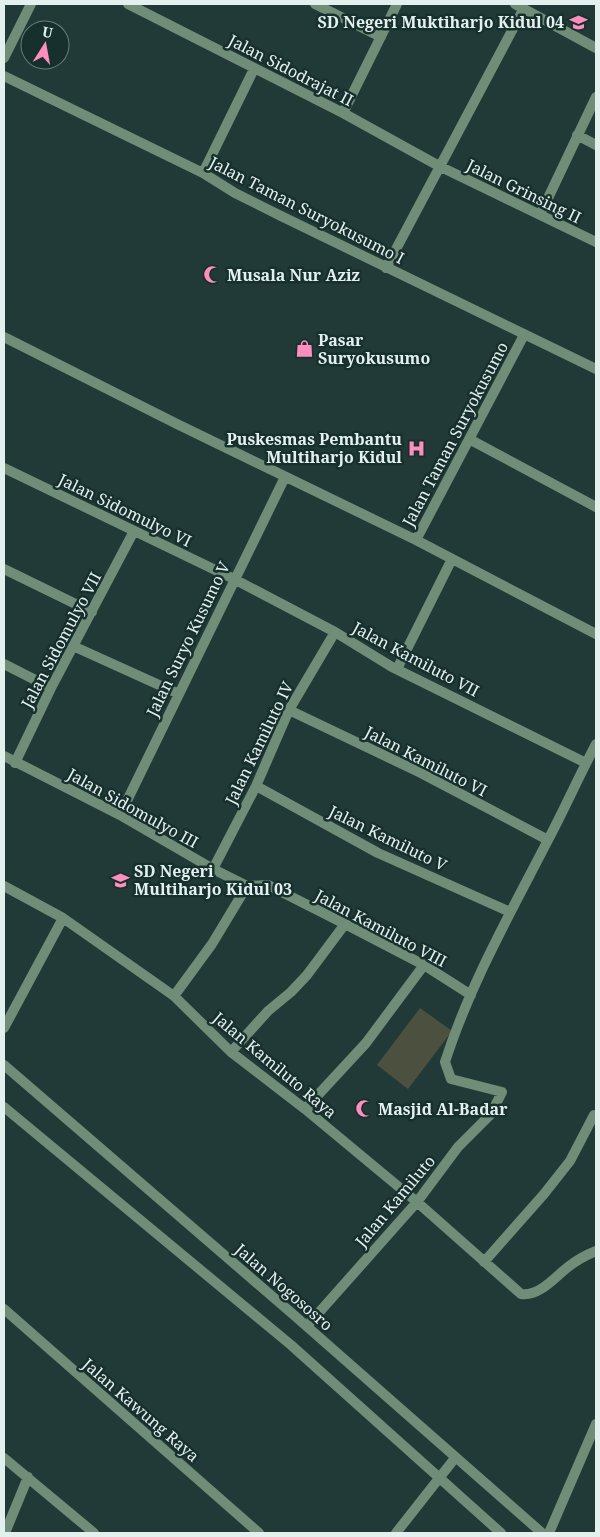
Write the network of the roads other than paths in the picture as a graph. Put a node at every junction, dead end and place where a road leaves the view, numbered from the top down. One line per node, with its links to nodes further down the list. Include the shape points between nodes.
1 (32, 4): 8 (street)
2 (128, 4): 9 (street, Jalan Sidodrajat II)
3 (314, 4): 6 (street)
4 (397, 4): 6 (street)
5 (520, 6): 7 (street); 15 (street)
6 (381, 37): 12 (street)
7 (596, 48)
8 (4, 58)
9 (254, 69): 12 (street, Jalan Sidodrajat II); 16 (street)
10 (4, 76): 16 (street, Jalan Taman Suryokusumo I)
11 (596, 97): 13 (street)
12 (343, 113): 15 (street, Jalan Sidodrajat II)
13 (578, 135): 14 (street); 17 (street)
14 (596, 146)
15 (439, 166): 17 (street, Jalan Grinsing II); 19 (street)
16 (203, 173): 19 (street, Jalan Taman Suryokusumo I)
17 (540, 215): 18 (street, Jalan Grinsing II)
18 (596, 242)
19 (386, 268): 20 (street, Jalan Taman Suryokusumo I)
20 (524, 335): 22 (street, Jalan Taman Suryokusumo I); 23 (street, Jalan Taman Suryokusumo)
21 (4, 337): 25 (street, Jalan Taman Suryokusumo)
22 (596, 369)
23 (469, 439): 26 (street); 28 (street, Jalan Taman Suryokusumo)
24 (4, 468): 27 (street, Jalan Sidomulyo VI)
25 (285, 477): 28 (street, Jalan Taman Suryokusumo); 31 (street, Jalan Suryo Kusumo V)
26 (596, 507)
27 (134, 531): 31 (street, Jalan Sidomulyo VI); 32 (street, Jalan Sidomulyo VII)
28 (416, 540): 29 (street)
29 (452, 559): 34 (street); 37 (street)
30 (4, 569): 32 (street)
31 (234, 579): 33 (street, Jalan Kamiluto VII); 39 (street, Jalan Suryo Kusumo V)
32 (92, 612): 35 (street, Jalan Sidomulyo VII)
33 (335, 632): 37 (street, Jalan Kamiluto VII); 40 (street, Jalan Kamiluto IV)
34 (596, 634)
35 (73, 646): 38 (street, Jalan Sidomulyo VII); 39 (street)
36 (4, 664): 38 (street)
37 (397, 669): 44 (street, Jalan Kamiluto VII)
38 (51, 688): 43 (street, Jalan Sidomulyo VII)
39 (179, 694): 46 (street, Jalan Suryo Kusumo V)
40 (289, 710): 45 (street, Jalan Kamiluto IV); 47 (street, Jalan Kamiluto VI, via 421,773)
41 (596, 744): 44 (street)
42 (4, 756): 43 (street, Jalan Sidomulyo III)
43 (15, 763): 46 (street, Jalan Sidomulyo III)
44 (586, 763): 47 (street)
45 (256, 786): 48 (street, Jalan Kamiluto IV); 51 (street, Jalan Kamiluto V, via 378,853)
46 (120, 815): 48 (street, Jalan Sidomulyo III)
47 (548, 840): 51 (street)
48 (213, 870): 50 (street, Jalan Sidomulyo III)
49 (4, 886): 52 (street, Jalan Kamiluto Raya)
50 (247, 886): 53 (street, Jalan Kamiluto VIII, via 268,886); 56 (street, via 212,944)
51 (510, 912): 55 (street)
52 (64, 918): 56 (street, Jalan Kamiluto Raya); 57 (street)
53 (344, 924): 54 (street, Jalan Kamiluto VIII); 58 (street, via 308,975 268,1011)
54 (424, 965): 55 (street, Jalan Kamiluto VIII); 61 (street, via 366,1043)
55 (471, 995): 63 (street, Jalan Kamiluto, via 445,1062 451,1079 502,1092 492,1114 458,1147)
56 (174, 996): 58 (street, Jalan Kamiluto Raya)
57 (4, 1028)
58 (231, 1052): 61 (street, Jalan Kamiluto Raya)
59 (4, 1065): 67 (street, Jalan Nogososro)
60 (4, 1107): 72 (street, via 291,1345)
61 (305, 1109): 63 (street, Jalan Kamiluto Raya)
62 (594, 1115): 65 (street, via 570,1161)
63 (417, 1202): 65 (street, Jalan Kamiluto Raya); 67 (street, Jalan Kamiluto)
64 (596, 1251): 65 (street, Jalan Kamiluto Raya, via 585,1255 538,1291 527,1295 521,1294)
65 (484, 1262)
66 (4, 1309): 73 (street, Jalan Kawung Raya)
67 (307, 1326): 70 (street, Jalan Nogososro)
68 (596, 1424): 79 (street)
69 (4, 1458): 71 (street)
70 (455, 1458): 72 (street); 78 (street, Jalan Nogososro)
71 (28, 1477): 74 (street); 75 (street)
72 (439, 1479): 76 (street); 77 (street)
73 (253, 1531)
74 (5, 1533)
75 (94, 1533)
76 (396, 1533)
77 (501, 1533)
78 (542, 1533)
79 (549, 1533)

